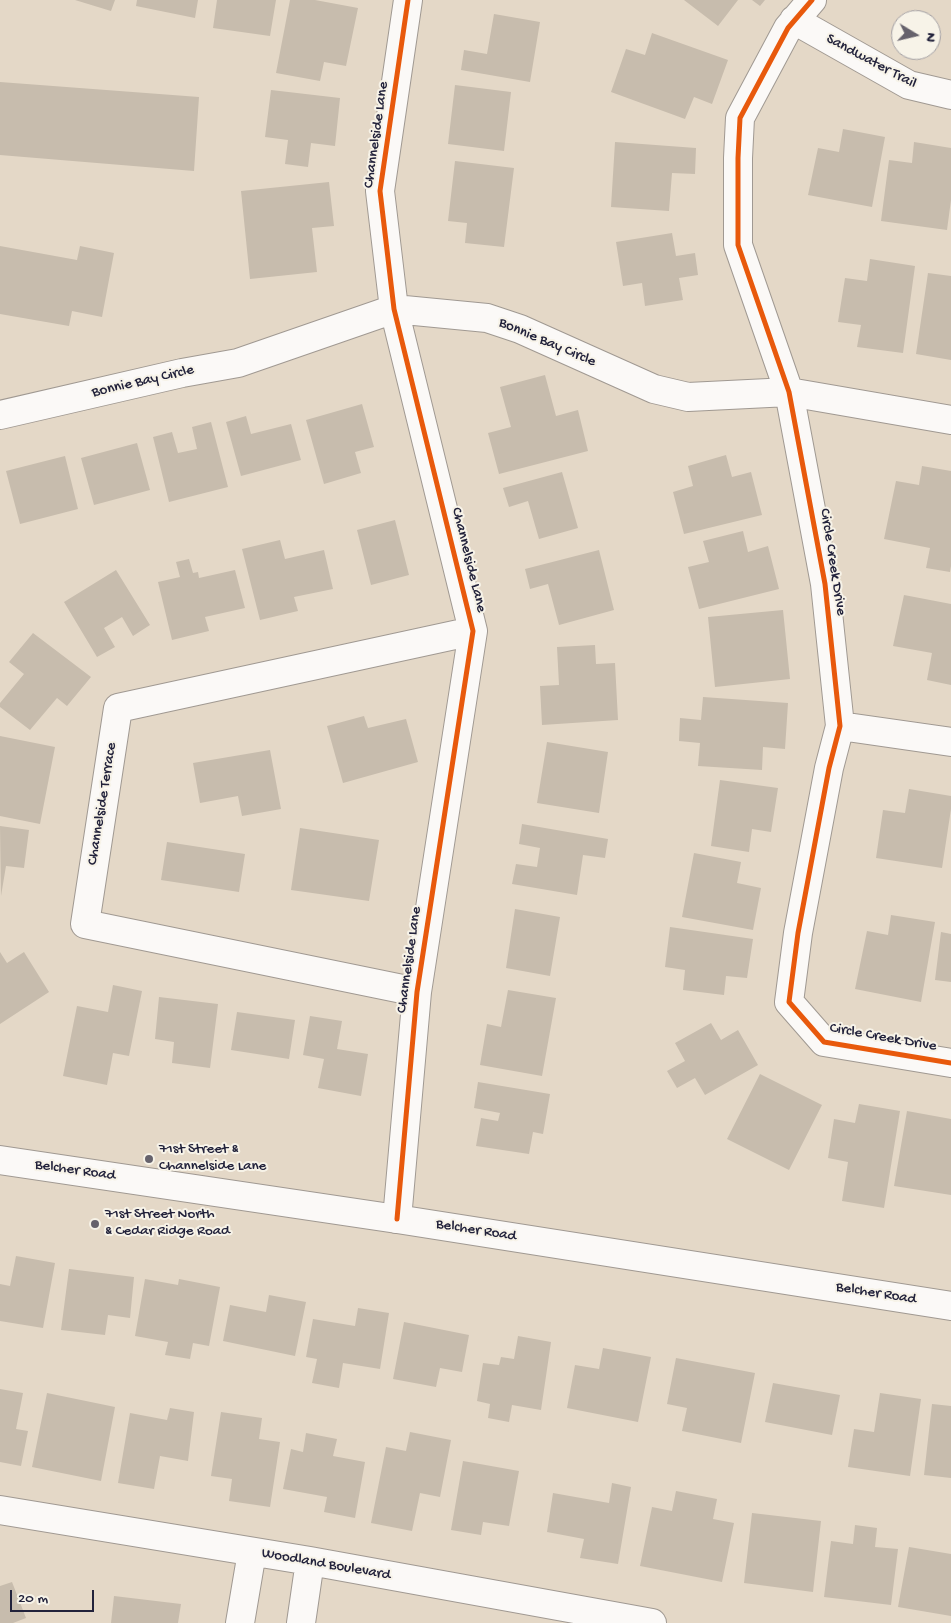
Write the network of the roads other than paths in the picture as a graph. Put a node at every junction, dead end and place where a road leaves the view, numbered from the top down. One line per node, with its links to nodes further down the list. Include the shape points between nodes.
1 (408, 0): 5 (street, Channelside Lane, via 380,191)
2 (812, 0): 3 (street, Circle Creek Drive)
3 (794, 20): 4 (street, Sandwater Trail, via 909,85); 6 (street, Circle Creek Drive, via 740,118 738,158 738,246)
4 (951, 95)
5 (394, 309): 6 (street, Bonnie Bay Circle, via 487,318 520,329 654,389 688,397); 7 (street, Bonnie Bay Circle, via 238,363); 9 (street, Channelside Lane)
6 (789, 392): 8 (street, Bonnie Bay Circle); 10 (street, Circle Creek Drive, via 826,584)
7 (0, 415)
8 (951, 420)
9 (472, 631): 12 (street, Channelside Lane); 12 (street, Channelside Terrace, via 118,708 116,717 85,924)
10 (840, 726): 11 (street); 13 (street, Circle Creek Drive, via 800,923 789,1002 824,1042)
11 (951, 742)
12 (417, 992): 15 (street, Channelside Lane)
13 (951, 1063)
14 (0, 1160): 15 (street, Belcher Road)
15 (397, 1219): 16 (street, Belcher Road)
16 (951, 1306)
17 (0, 1510): 18 (street, Woodland Boulevard)
18 (252, 1552): 19 (street, Woodland Boulevard); 20 (street)
19 (310, 1561): 21 (street); 22 (street, Woodland Boulevard)
20 (240, 1623)
21 (301, 1623)
22 (652, 1623)

